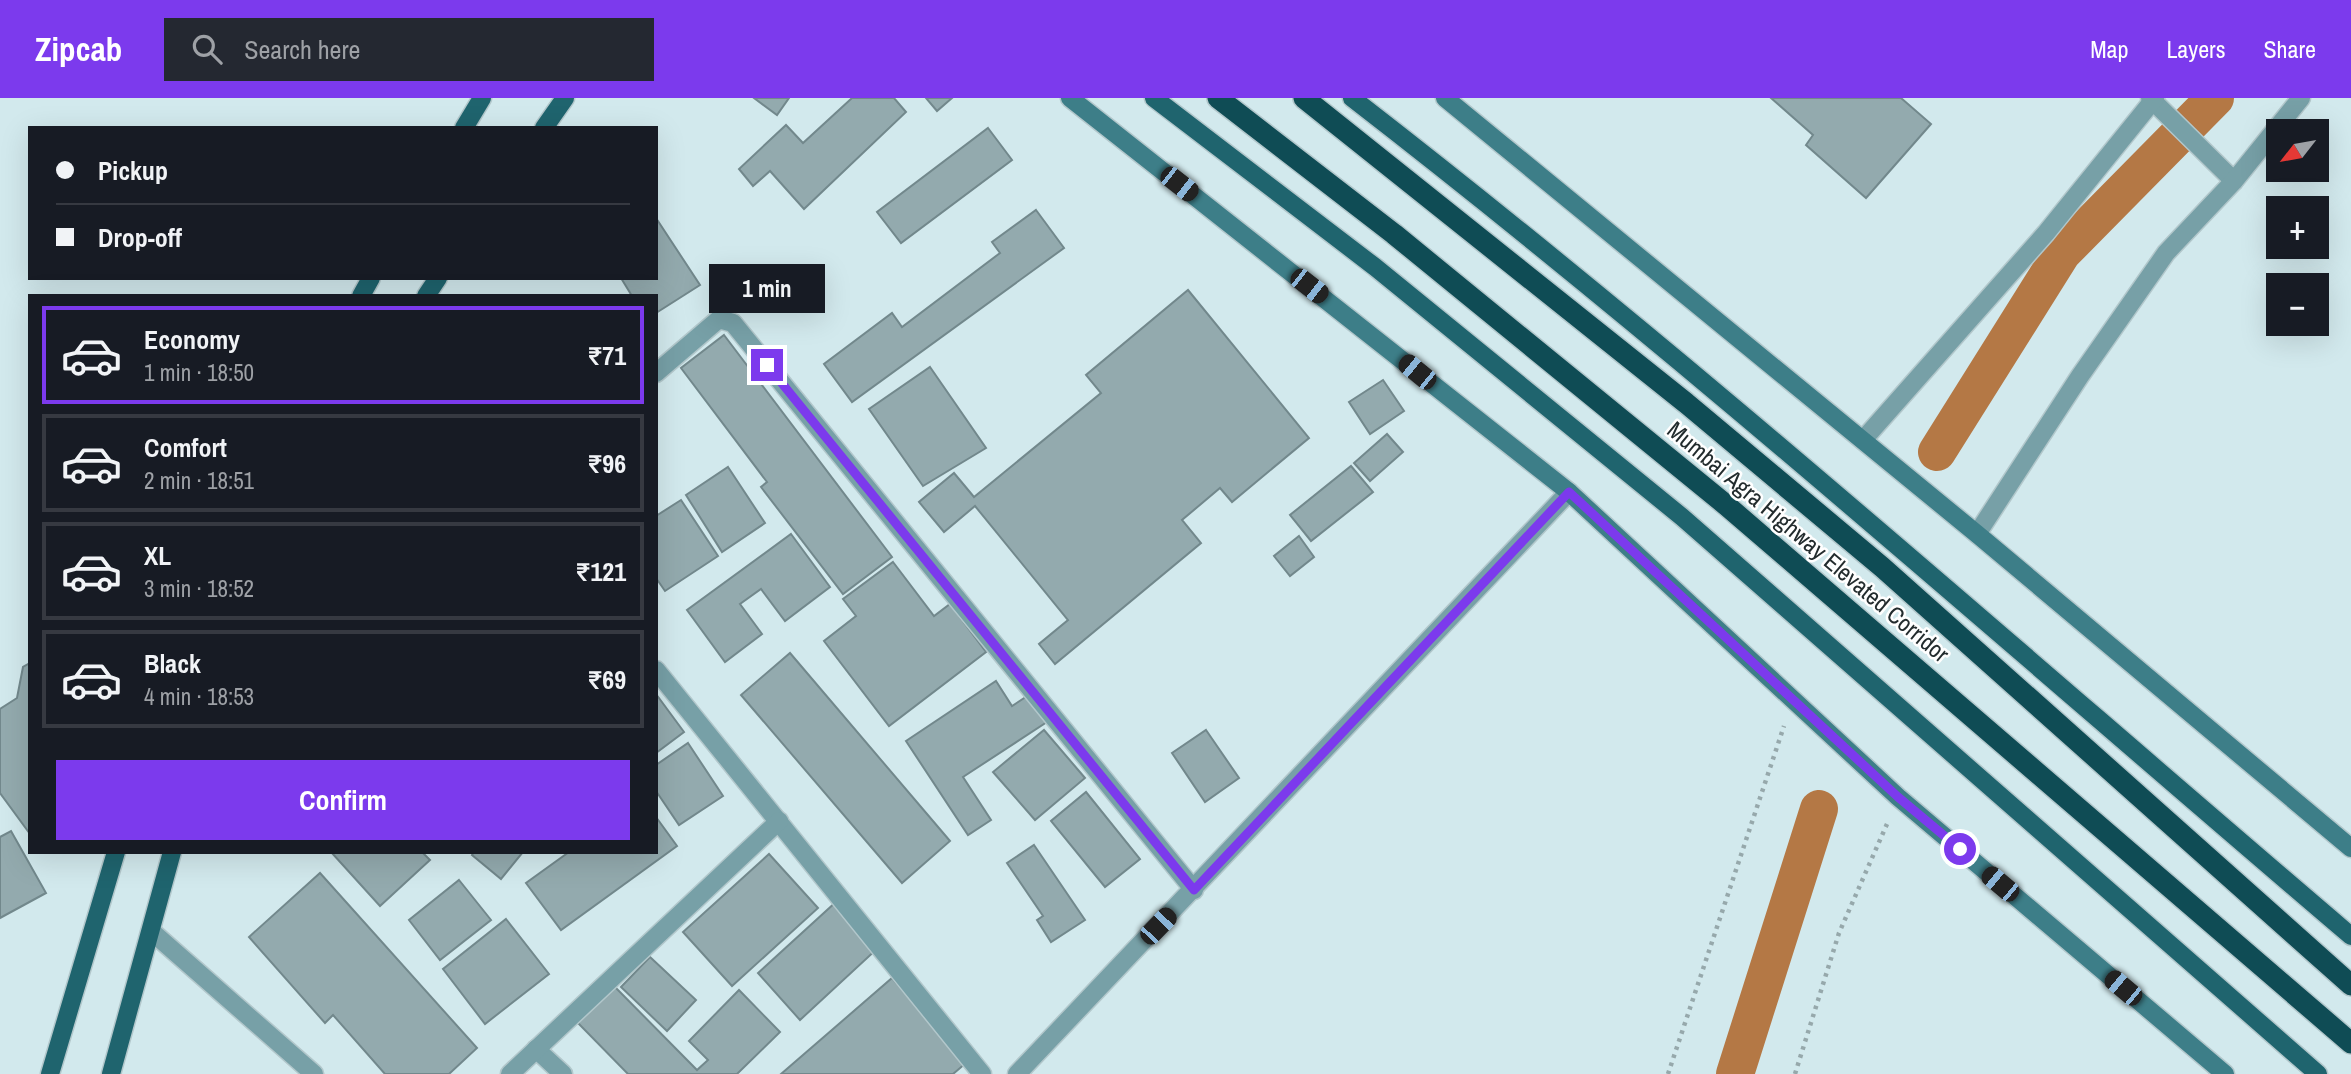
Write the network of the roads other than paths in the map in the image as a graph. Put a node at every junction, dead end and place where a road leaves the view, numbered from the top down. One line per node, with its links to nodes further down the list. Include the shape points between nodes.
1 (482, 98): 11 (main road)
2 (565, 98): 12 (main road)
3 (1070, 98): 16 (street)
4 (1154, 98): 37 (main road, via 1375,267 1682,517)
5 (1219, 98): 27 (highway, Mumbai Agra Highway Elevated Corridor, via 1726,505)
6 (1304, 98): 26 (highway, Mumbai Agra Highway Elevated Corridor, via 1686,403 1882,567)
7 (1352, 98): 25 (main road, via 1525,232 1786,449)
8 (1445, 98): 15 (street)
9 (2301, 98): 13 (street)
10 (2155, 101): 13 (street); 15 (street, via 2046,233)
11 (471, 125)
12 (545, 126)
13 (2234, 181): 17 (street, via 2166,253)
14 (658, 371): 23 (street, via 719,319 733,323)
15 (1863, 440): 17 (street)
16 (1569, 492): 23 (street); 36 (street, via 1898,797)
17 (1977, 534): 20 (street)
18 (658, 672): 19 (street)
19 (779, 821): 28 (street); 34 (street)
20 (2351, 848)
21 (115, 854): 29 (main road)
22 (171, 854): 24 (main road)
23 (1194, 890): 35 (street)
24 (151, 932): 30 (main road); 31 (street)
25 (2351, 936)
26 (2351, 985)
27 (2351, 1043)
28 (536, 1049): 32 (street); 33 (street)
29 (50, 1074)
30 (111, 1074)
31 (314, 1074)
32 (510, 1074)
33 (564, 1074)
34 (982, 1074)
35 (1017, 1074)
36 (2225, 1074)
37 (2318, 1074)

